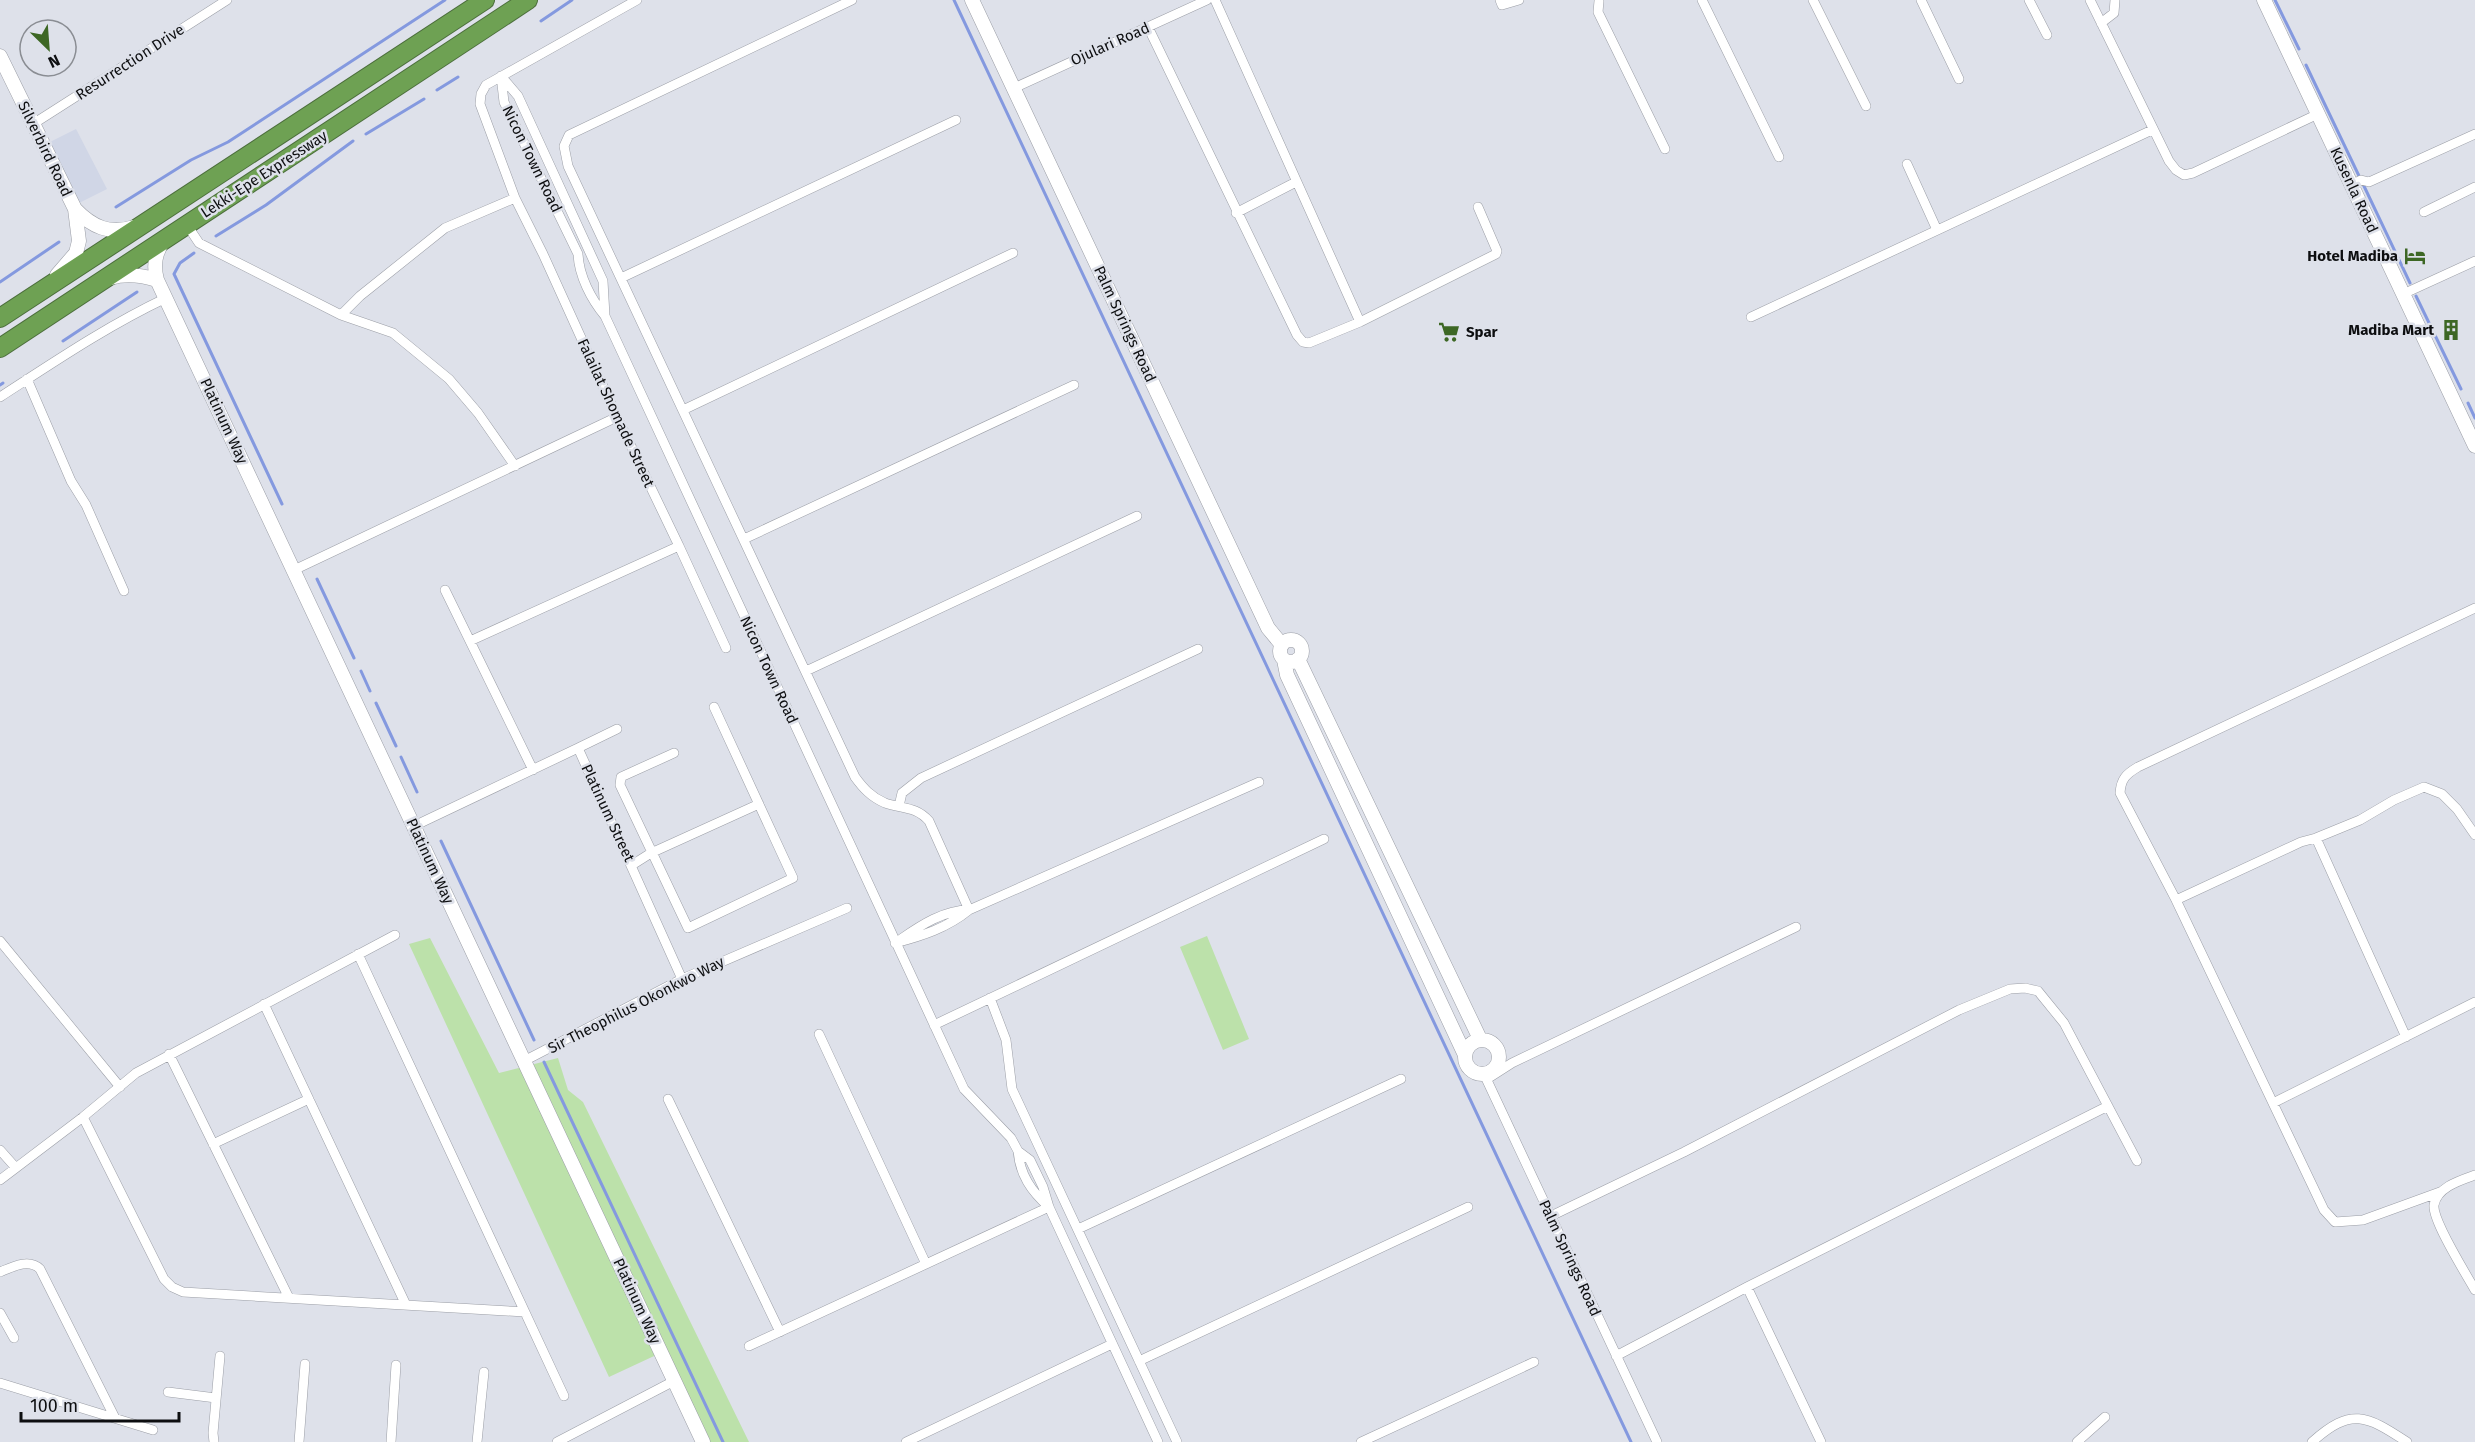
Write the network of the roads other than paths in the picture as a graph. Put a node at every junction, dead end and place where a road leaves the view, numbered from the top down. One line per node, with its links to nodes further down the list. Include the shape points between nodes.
1 (227, 0): 29 (street, Resurrection Drive)
2 (485, 0): 43 (highway, Lekki-Epe Expressway)
3 (528, 0): 44 (highway, Lekki-Epe Expressway)
4 (637, 0): 23 (street, Falailat Shomade Street)
5 (852, 0): 51 (street, via 569,135 564,146 568,166)
6 (972, 0): 25 (street, Palm Springs Road)
7 (1207, 0): 20 (street, Ojulari Road)
8 (1215, 0): 35 (street)
9 (1500, 0): 10 (street, via 1502,5)
10 (1519, 0)
11 (1599, 0): 32 (street, via 1598,12)
12 (1702, 0): 33 (street)
13 (1813, 0): 26 (street)
14 (1921, 0): 24 (street)
15 (2029, 0): 21 (street)
16 (2090, 0): 19 (street)
17 (2115, 0): 19 (street, via 2114,13)
18 (2264, 0): 27 (street, Kusenla Road)
19 (2101, 23): 30 (street)
20 (1148, 27): 25 (street, Ojulari Road); 42 (street)
21 (2047, 35)
22 (1, 64): 29 (street, Silverbird Road)
23 (501, 76): 38 (street, Falailat Shomade Street, via 486,85 480,104); 47 (street, Nicon Town Road, via 518,96); 49 (street, Nicon Town Road, via 504,102)
24 (1959, 79)
25 (1014, 88): 81 (street, Palm Springs Road, via 1268,627)
26 (1866, 106)
27 (2318, 114): 30 (street, via 2184,175 2169,161); 36 (street, Kusenla Road)
28 (956, 120): 51 (street)
29 (33, 124): 40 (street, Silverbird Road)
30 (2152, 129): 45 (street)
31 (2475, 134): 36 (street, via 2369,182)
32 (1665, 149)
33 (1779, 157)
34 (1907, 164): 45 (street)
35 (1296, 182): 42 (street); 63 (street)
36 (2351, 184): 57 (street, Kusenla Road)
37 (2475, 187): 41 (street)
38 (514, 198): 59 (street, via 446,228); 69 (street, Falailat Shomade Street)
39 (1478, 207): 63 (street, via 1496,254)
40 (75, 209): 43 (street, via 104,230 123,231); 56 (street, via 79,241 76,253)
41 (2424, 212)
42 (1236, 213): 63 (street, via 1303,342 1310,343)
43 (147, 222): 56 (highway, Lekki-Epe Expressway)
44 (187, 225): 46 (highway, Lekki-Epe Expressway); 59 (street, via 200,243)
45 (1937, 230): 61 (street)
46 (164, 240): 52 (highway, Lekki-Epe Expressway); 53 (street, Platinum Way, via 155,260)
47 (588, 250): 49 (street); 54 (street, Nicon Town Road)
48 (1013, 253): 68 (street)
49 (578, 254): 55 (street, Nicon Town Road)
50 (2475, 261): 57 (street)
51 (621, 278): 68 (street)
52 (104, 280): 53 (street, via 121,274); 64 (highway, Lekki-Epe Expressway)
53 (157, 280): 58 (street, Platinum Way)
54 (603, 281): 55 (street); 60 (street, Nicon Town Road)
55 (588, 288): 60 (street, Nicon Town Road)
56 (38, 292): 62 (highway, Lekki-Epe Expressway)
57 (2403, 294): 70 (street, Kusenla Road)
58 (166, 298): 65 (street, via 127,316); 76 (street, Platinum Way)
59 (341, 315): 72 (street, via 393,333 449,380 478,412)
60 (605, 316): 106 (street, Nicon Town Road)
61 (1750, 317)
62 (0, 318)
63 (1360, 322)
64 (0, 348)
65 (27, 379): 67 (street); 78 (street)
66 (1074, 385): 74 (street)
67 (0, 397)
68 (683, 410): 74 (street)
69 (617, 417): 72 (street); 75 (street, Falailat Shomade Street)
70 (2470, 425): 71 (street, Kusenla Road)
71 (2475, 446)
72 (515, 466): 76 (street)
73 (1137, 516): 85 (street)
74 (744, 539): 85 (street)
75 (679, 546): 80 (street); 82 (street, Falailat Shomade Street)
76 (294, 570): 94 (street, Platinum Way)
77 (445, 590): 80 (street)
78 (124, 591)
79 (2475, 608): 100 (street, via 2127,773 2120,793)
80 (471, 641): 90 (street)
81 (1282, 645): 84 (street, via 1280,653); 84 (street, via 1292,641 1299,644 1302,651)
82 (726, 648)
83 (1198, 649): 93 (street, via 921,778 902,793)
84 (1291, 659): 115 (street); 117 (street, via 1287,675)
85 (806, 671): 93 (street, via 855,777 868,792)
86 (714, 707): 92 (street)
87 (617, 729): 88 (street)
88 (578, 748): 90 (street, Platinum Street); 99 (street, Platinum Street)
89 (674, 753): 98 (street, via 621,777 620,785)
90 (533, 770): 94 (street, Platinum Street)
91 (1259, 782): 102 (street)
92 (759, 804): 98 (street); 98 (street, via 794,878 688,928)
93 (899, 806): 102 (street, via 922,813 929,821)
94 (414, 826): 118 (street, Platinum Way)
95 (2475, 835): 96 (street, via 2442,794 2424,787)
96 (2316, 838): 100 (street); 114 (street)
97 (1324, 840): 109 (street)
98 (651, 853): 99 (street)
99 (632, 865): 108 (street, Platinum Street)
100 (2176, 900): 124 (street)
101 (847, 908): 108 (street, Sir Theophilus Okonkwo Way)
102 (969, 910): 106 (street, via 954,910)
103 (1796, 927): 119 (street)
104 (395, 935): 107 (street)
105 (0, 941): 121 (street)
106 (895, 943): 112 (street, Nicon Town Road)
107 (358, 954): 111 (street); 144 (street)
108 (682, 979): 118 (street, Sir Theophilus Okonkwo Way)
109 (990, 998): 112 (street); 137 (street, via 1006,1040 1012,1089)
110 (2475, 1002): 114 (street)
111 (264, 1004): 116 (street); 123 (street)
112 (934, 1025): 134 (street, Nicon Town Road, via 964,1089 1030,1160)
113 (819, 1034): 138 (street)
114 (2406, 1037): 124 (street)
115 (1480, 1040): 117 (street, via 1470,1045); 119 (street, via 1491,1041 1500,1054 1494,1069)
116 (169, 1054): 121 (street); 127 (street)
117 (1465, 1055): 119 (street, via 1473,1071)
118 (524, 1061): 157 (street, Platinum Way)
119 (1485, 1076): 136 (street, Palm Springs Road)
120 (1401, 1079): 137 (street)
121 (120, 1087): 126 (street)
122 (668, 1098): 146 (street)
123 (309, 1100): 127 (street); 143 (street)
124 (2273, 1103): 133 (street, via 2324,1210 2336,1222 2363,1220)
125 (2108, 1106): 129 (street); 136 (street, via 2051,1006 2037,992 2010,989 1959,1010 1694,1148); 140 (street)
126 (83, 1117): 130 (street); 142 (street, via 164,1279 172,1287 183,1292)
127 (213, 1144): 142 (street)
128 (0, 1150): 130 (street)
129 (2137, 1161)
130 (16, 1168): 132 (street)
131 (2475, 1175): 133 (street)
132 (0, 1180)
133 (2440, 1192): 141 (street, via 2434,1205 2437,1221)
134 (1048, 1207): 138 (street); 148 (street, Nicon Town Road)
135 (1468, 1207): 152 (street)
136 (1551, 1216): 151 (street, Palm Springs Road)
137 (1078, 1229): 152 (street)
138 (927, 1264): 146 (street)
139 (0, 1272): 163 (street, via 26,1263 40,1269)
140 (1747, 1287): 151 (street); 176 (street)
141 (2475, 1290)
142 (288, 1298): 143 (street)
143 (406, 1305): 144 (street)
144 (525, 1312): 160 (street)
145 (0, 1313): 147 (street)
146 (780, 1332): 149 (street)
147 (14, 1338)
148 (1113, 1344): 171 (street); 172 (street, Nicon Town Road)
149 (749, 1346)
150 (220, 1356): 161 (street)
151 (1616, 1356): 175 (street, Palm Springs Road)
152 (1139, 1361): 173 (street)
153 (1534, 1362): 174 (street)
154 (305, 1364): 166 (street)
155 (396, 1365): 167 (street)
156 (484, 1372): 168 (street)
157 (674, 1381): 169 (street); 170 (street, Platinum Way)
158 (0, 1383): 163 (street)
159 (168, 1392): 161 (street)
160 (564, 1395)
161 (216, 1398): 165 (street)
162 (2105, 1417): 177 (street)
163 (115, 1419): 164 (street)
164 (153, 1430)
165 (214, 1442)
166 (299, 1442)
167 (391, 1442)
168 (477, 1442)
169 (557, 1442)
170 (703, 1442)
171 (906, 1442)
172 (1158, 1442)
173 (1177, 1442)
174 (1361, 1442)
175 (1657, 1442)
176 (1821, 1442)
177 (2077, 1442)
178 (2312, 1442): 179 (street, via 2343,1419 2359,1417)
179 (2407, 1442)

